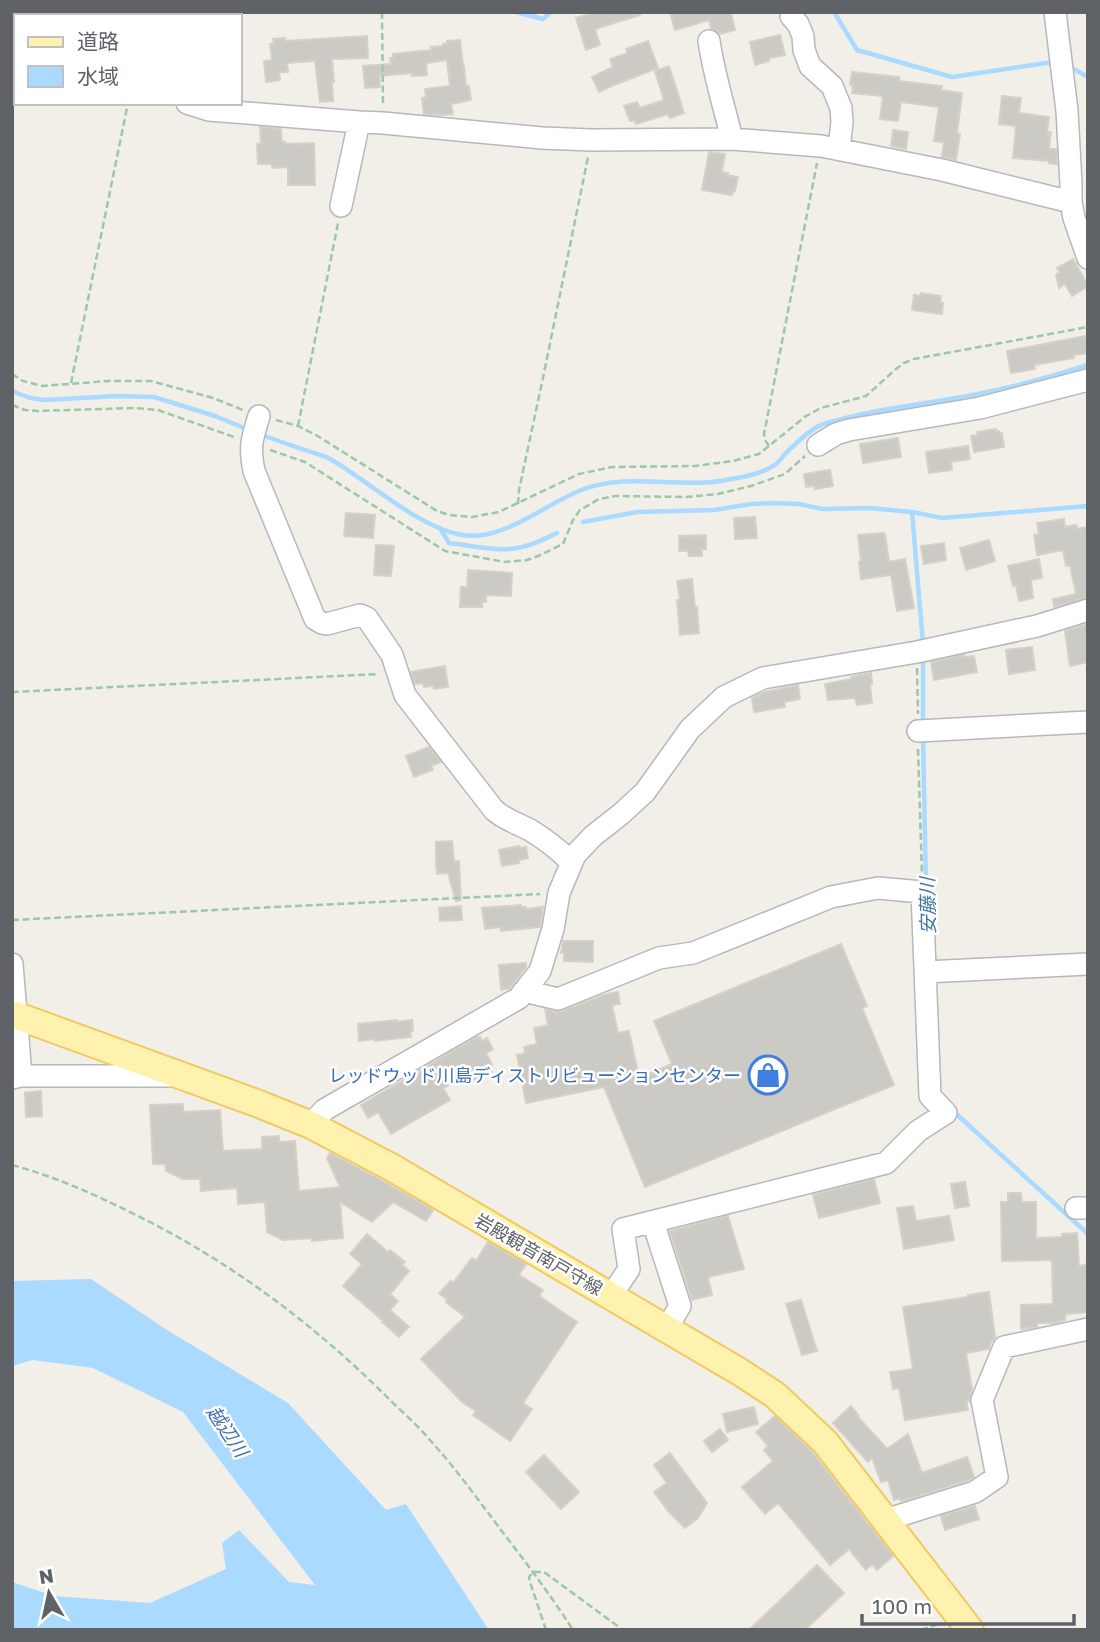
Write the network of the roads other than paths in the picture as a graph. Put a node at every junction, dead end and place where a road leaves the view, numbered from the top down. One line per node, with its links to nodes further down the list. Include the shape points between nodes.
1 (1061, 12): 2 (street)
2 (1055, 13): 9 (street)
3 (791, 16): 8 (street, via 803,36 810,66 832,86 841,108 842,122)
4 (709, 41): 7 (street)
5 (193, 105): 6 (street)
6 (359, 122): 7 (street, via 542,138); 10 (street)
7 (732, 139): 8 (street)
8 (830, 148): 9 (street)
9 (1077, 190): 11 (street, via 1074,218)
10 (341, 206)
11 (1088, 258)
12 (1088, 380): 14 (street, via 980,408 849,430)
13 (256, 434): 18 (street, via 250,454 258,482 315,619 327,624 364,616 392,655 405,695 494,810 553,845)
14 (818, 445)
15 (1088, 610): 18 (street, via 917,652 763,678 724,697 690,729 645,792 585,843)
16 (1088, 722): 17 (street)
17 (918, 731)
18 (571, 862): 22 (street, via 540,971)
19 (12, 964): 23 (street)
20 (1088, 964): 21 (street)
21 (925, 972): 22 (street, via 922,892 878,888 831,897 693,953 659,958 558,999); 27 (street, via 930,1096 946,1113 918,1131 886,1163)
22 (524, 991): 26 (street, via 324,1110)
23 (14, 1015): 24 (street); 25 (main road, 岩殿観音南戸守線)
24 (17, 1077): 25 (street)
25 (184, 1077): 26 (main road, 岩殿観音南戸守線)
26 (311, 1125): 28 (main road, 岩殿観音南戸守線)
27 (653, 1222): 28 (street, via 623,1229 629,1269); 29 (street, via 680,1306)
28 (611, 1296): 29 (main road, 岩殿観音南戸守線)
29 (667, 1328): 31 (main road, 岩殿観音南戸守線, via 775,1395 825,1442)
30 (1088, 1329): 31 (street, via 1004,1347 982,1400 996,1477 975,1492)
31 (885, 1520): 32 (main road, 岩殿観音南戸守線)
32 (970, 1630)

